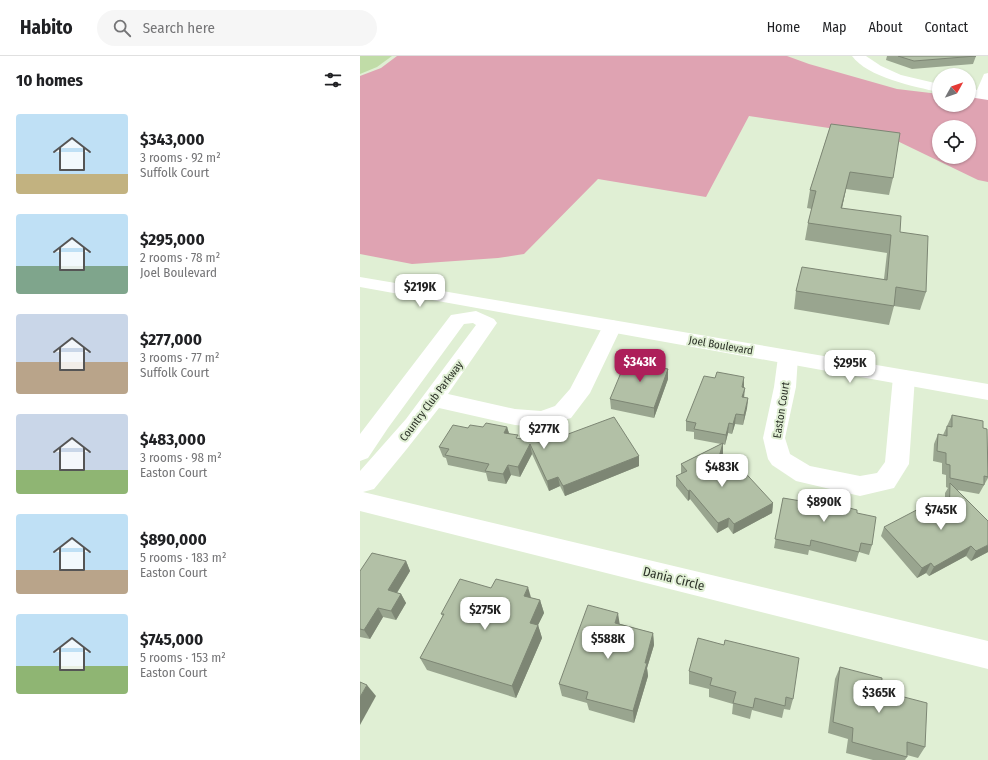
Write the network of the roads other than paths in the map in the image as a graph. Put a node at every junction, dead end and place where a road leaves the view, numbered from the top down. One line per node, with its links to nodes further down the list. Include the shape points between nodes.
1 (858, 56): 3 (street, via 896,78)
2 (988, 78): 4 (street)
3 (932, 86)
4 (985, 96)
5 (360, 282): 6 (street, Joel Boulevard)
6 (481, 310): 7 (street, Joel Boulevard); 11 (street, Country Club Parkway, via 487,323); 12 (street, via 458,319)
7 (612, 326): 8 (street, Joel Boulevard); 11 (street, via 579,393 563,412 542,419 522,418)
8 (788, 357): 9 (street, Joel Boulevard); 9 (street, Easton Court, via 785,388 774,438 780,459 804,474 860,486 885,481 897,464)
9 (904, 377): 10 (street, Joel Boulevard)
10 (988, 392)
11 (434, 399): 13 (street, Country Club Parkway, via 392,453 365,482)
12 (360, 452)
13 (360, 483)
14 (360, 501): 15 (street, Dania Circle)
15 (988, 655)

